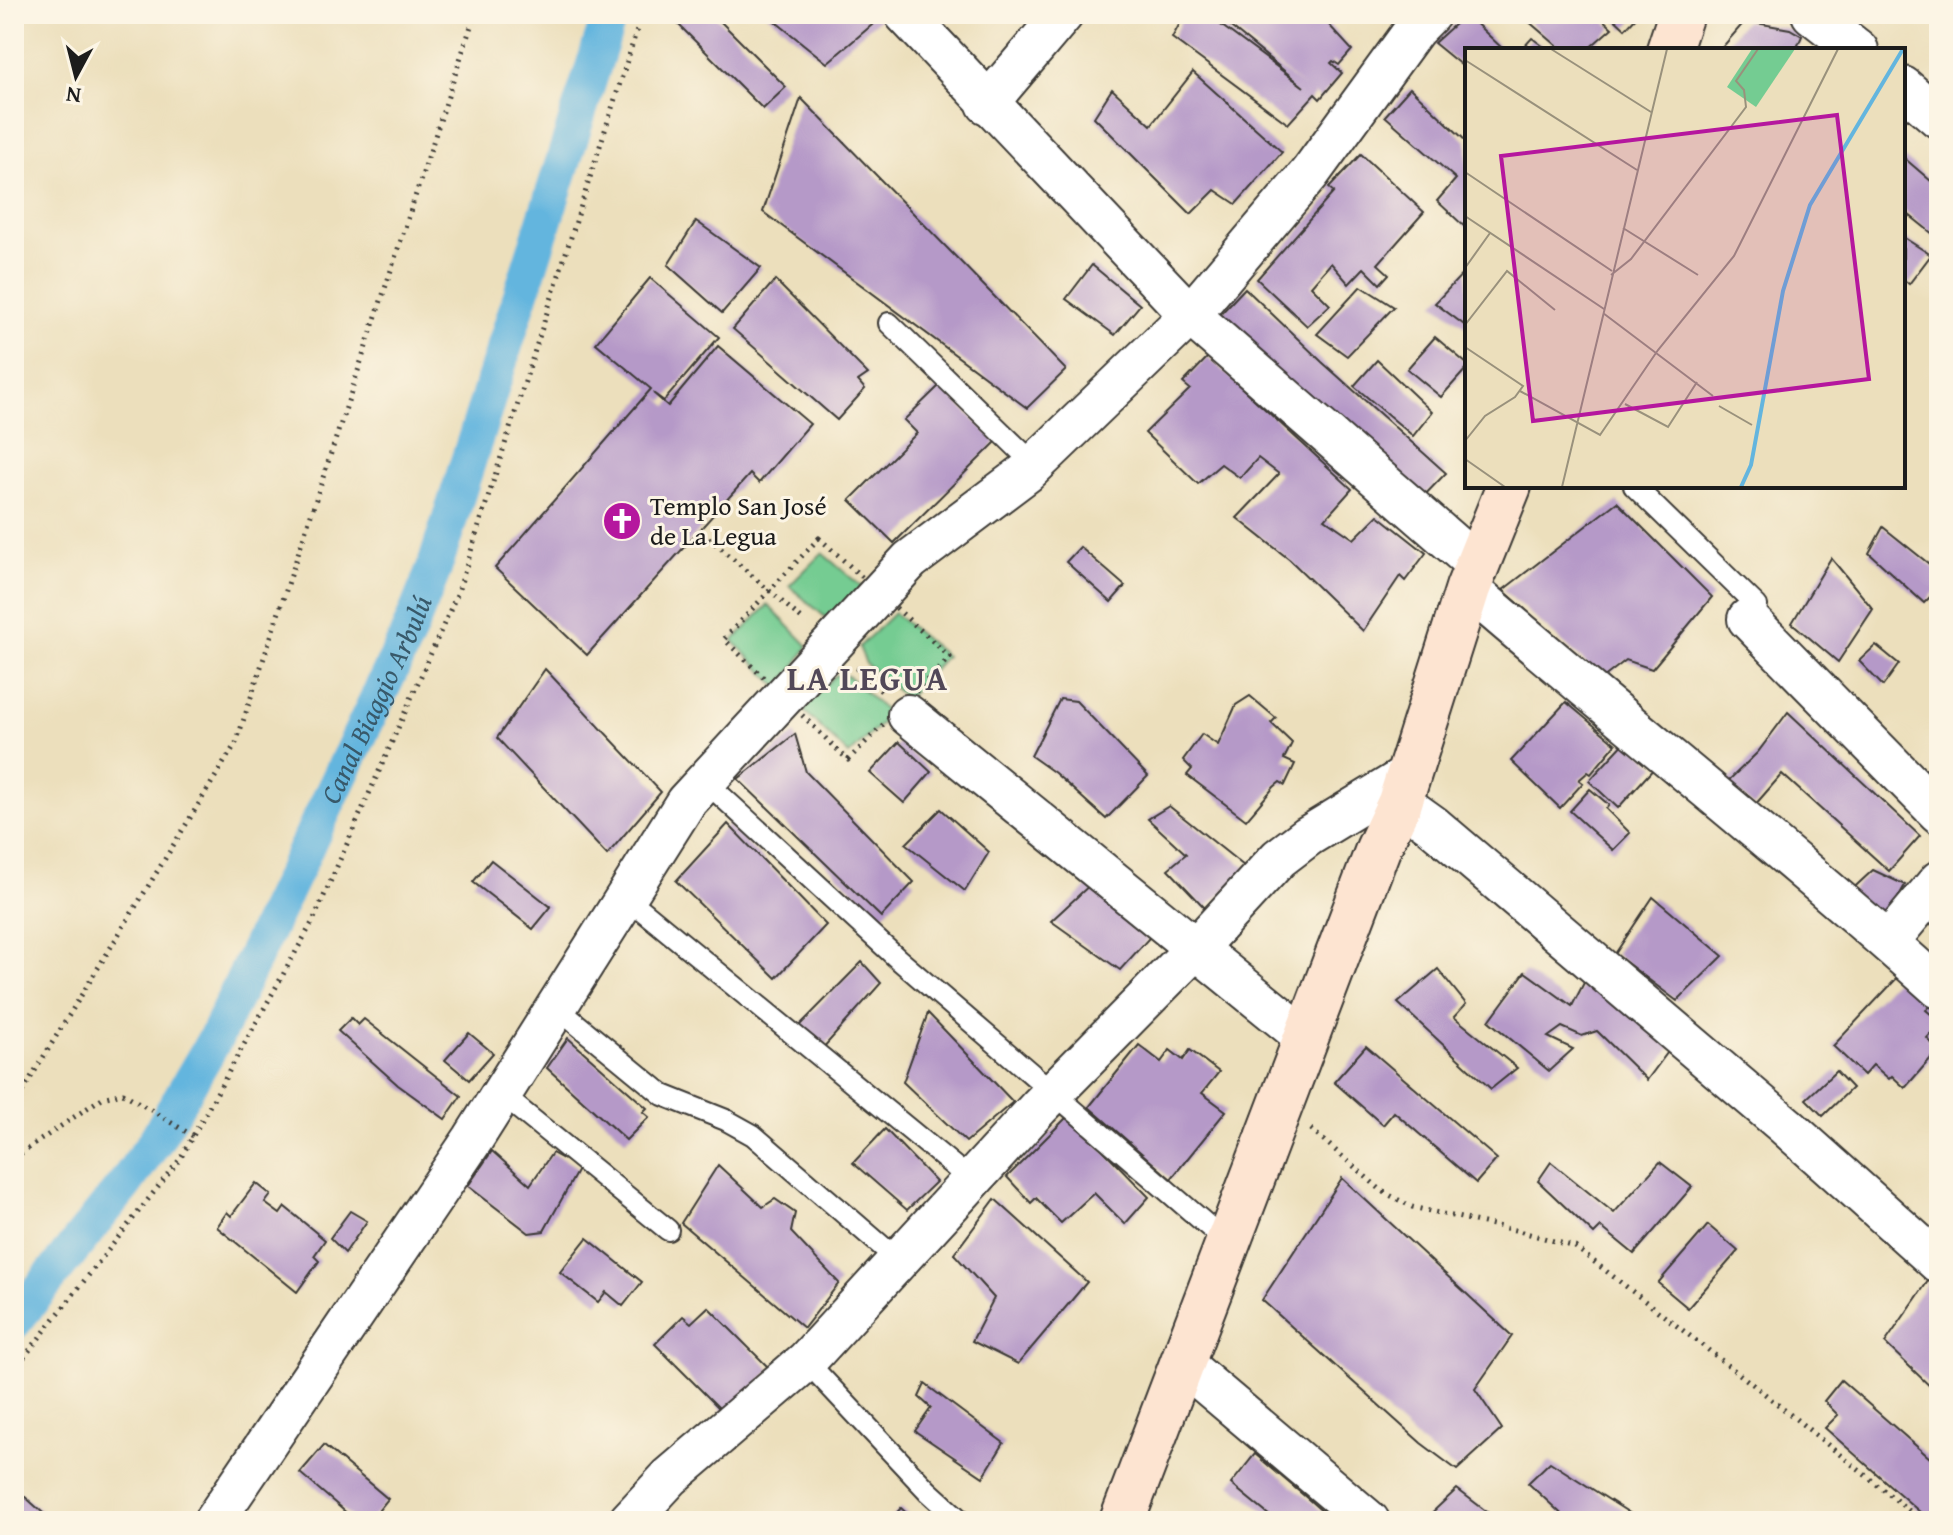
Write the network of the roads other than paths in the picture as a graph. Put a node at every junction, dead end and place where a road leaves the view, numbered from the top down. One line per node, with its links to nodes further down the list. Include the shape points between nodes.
1 (905, 14): 9 (street)
2 (1063, 14): 9 (street)
3 (1681, 14): 6 (main road)
4 (1812, 14): 7 (street)
5 (1413, 19): 11 (street, via 1310,173)
6 (1670, 48)
7 (1855, 48)
8 (1905, 89): 10 (street)
9 (987, 104): 11 (street)
10 (1939, 118)
11 (1190, 315): 13 (street); 16 (street)
12 (889, 323): 13 (lane)
13 (1034, 464): 19 (street, via 910,560)
14 (1508, 488): 16 (main road)
15 (1636, 488): 17 (lane, via 1757,606)
16 (1473, 577): 20 (main road); 24 (street, via 1598,701)
17 (1748, 619): 21 (street)
18 (908, 715): 25 (street)
19 (705, 781): 23 (street); 29 (lane, via 898,959)
20 (1402, 790): 25 (street, via 1308,836 1279,858); 28 (main road); 35 (street, via 1432,825)
21 (1939, 813)
22 (1939, 881): 24 (street)
23 (626, 897): 27 (street); 31 (lane)
24 (1888, 942): 26 (street)
25 (1196, 948): 28 (street); 29 (street)
26 (1939, 988)
27 (556, 1007): 30 (street); 34 (lane, via 663,1095 753,1135)
28 (1306, 1038): 33 (main road)
29 (1054, 1093): 31 (street); 33 (lane)
30 (501, 1094): 32 (lane); 38 (street)
31 (972, 1181): 34 (street)
32 (668, 1230)
33 (1228, 1243): 37 (main road)
34 (898, 1260): 36 (street)
35 (1939, 1263)
36 (806, 1361): 39 (street, via 670,1477); 40 (lane)
37 (1182, 1363): 41 (main road); 42 (street)
38 (214, 1521)
39 (629, 1521)
40 (961, 1521)
41 (1122, 1521)
42 (1369, 1521)

